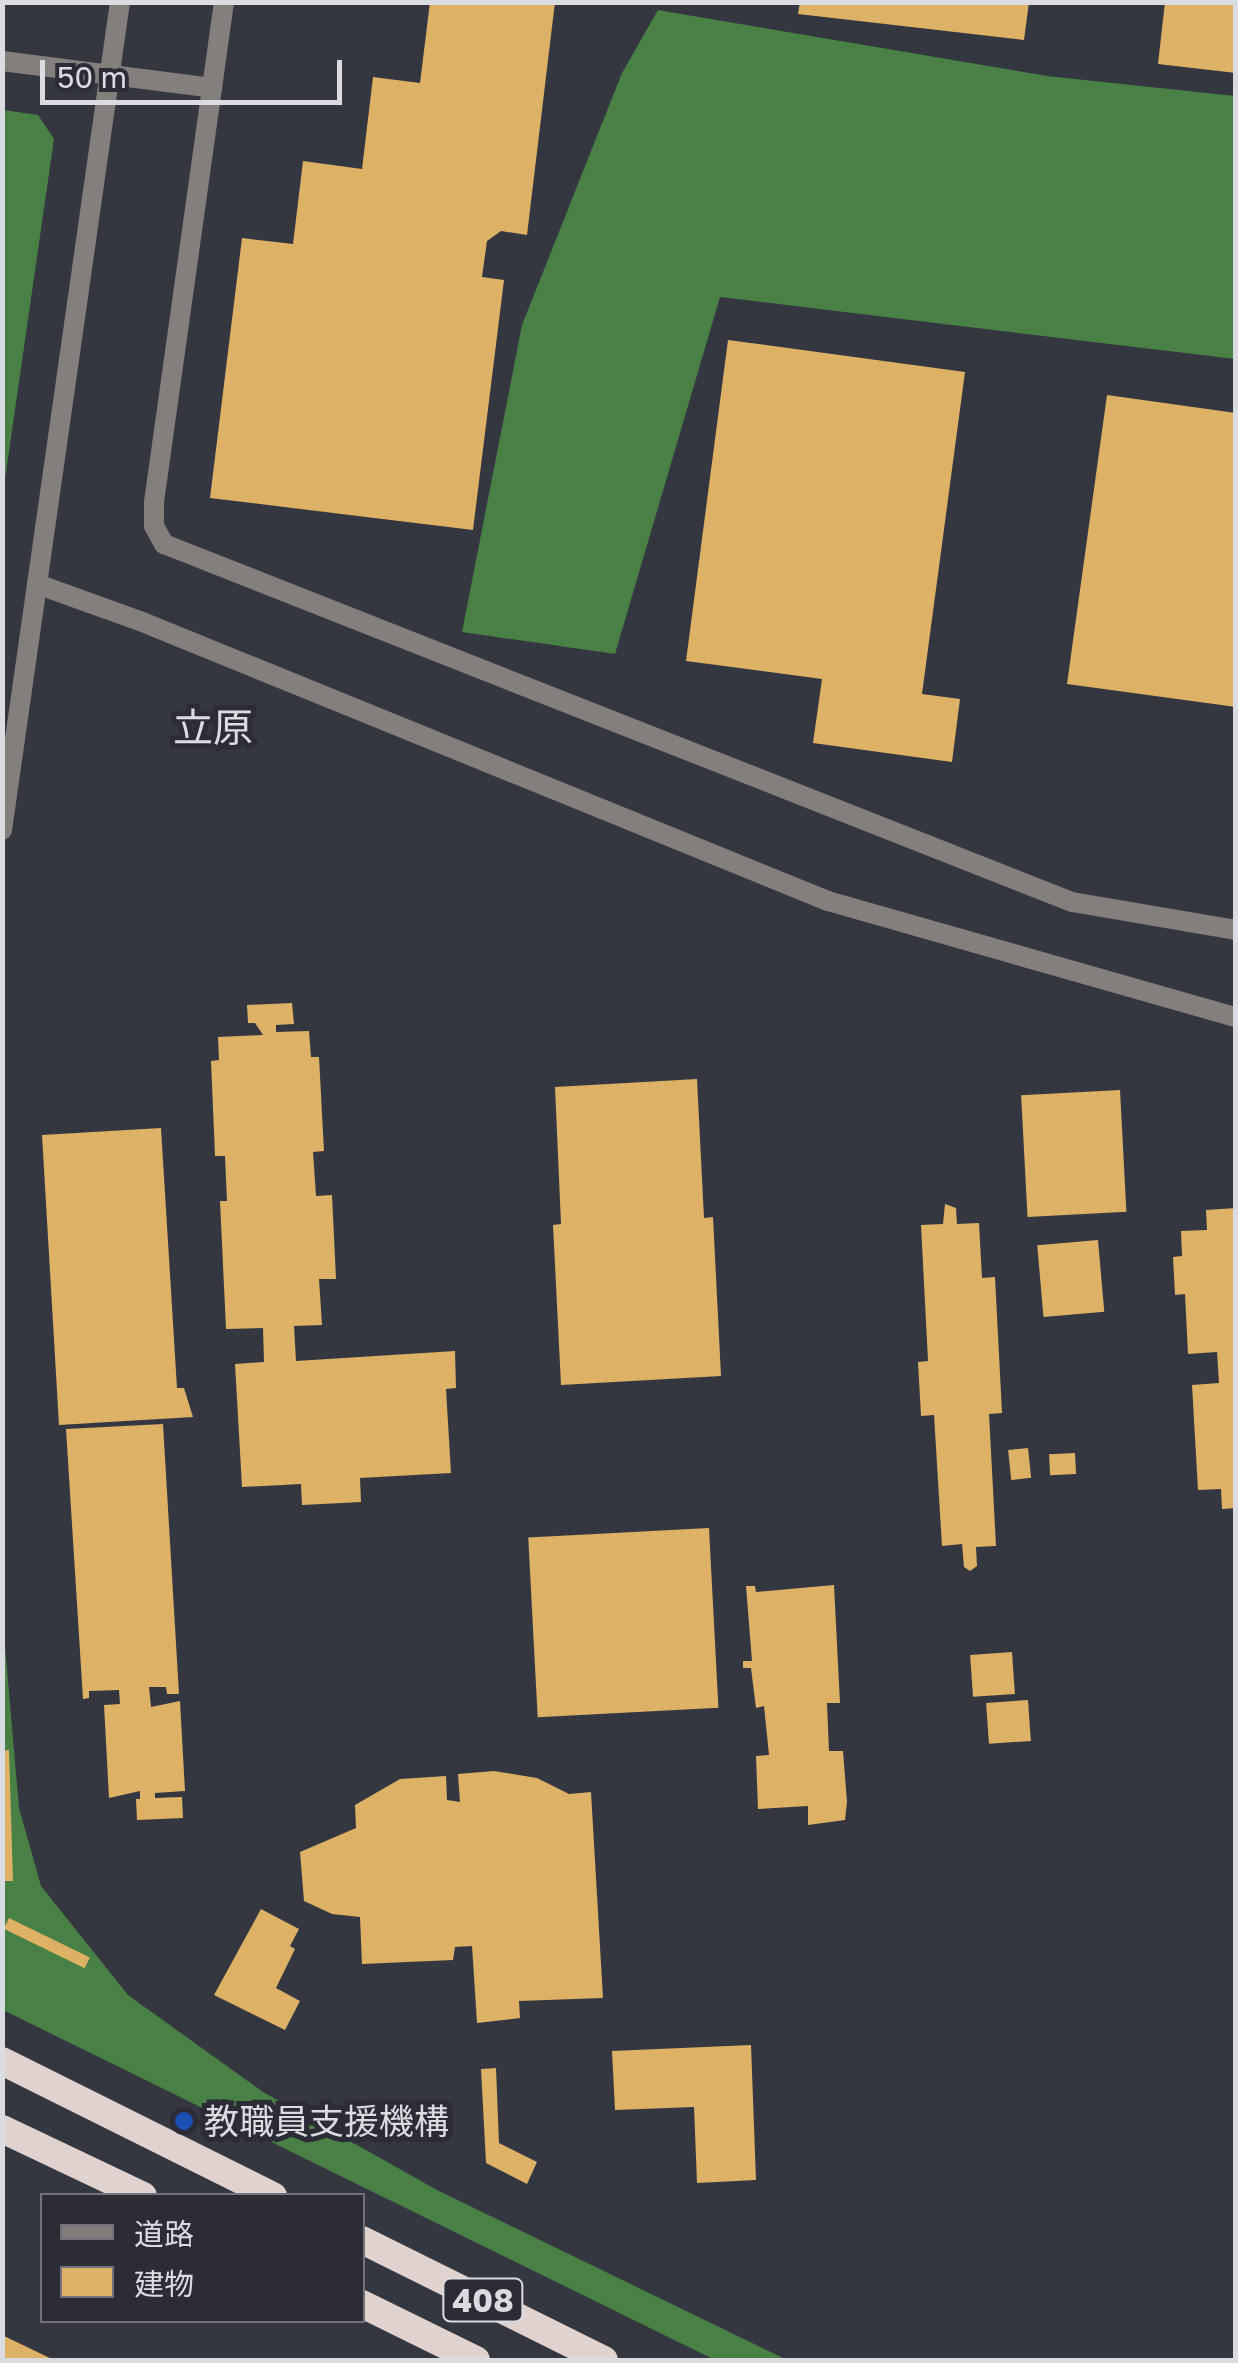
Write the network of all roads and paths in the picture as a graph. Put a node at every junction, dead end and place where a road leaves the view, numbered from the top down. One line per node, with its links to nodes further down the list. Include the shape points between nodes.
1 (120, 2): 4 (street)
2 (224, 2): 5 (street)
3 (2, 61): 4 (street)
4 (109, 75): 5 (street); 6 (street)
5 (212, 88): 8 (street, via 154,502 154,526 164,544 1055,896)
6 (37, 584): 7 (street); 9 (street, via 828,900)
7 (2, 830)
8 (1236, 930)
9 (1236, 1017)
10 (2, 2061): 13 (highway)
11 (2, 2129): 12 (highway)
12 (137, 2193)
13 (267, 2193)
14 (365, 2241): 17 (highway, 408)
15 (365, 2305): 16 (highway, 408)
16 (476, 2360)
17 (604, 2360)

